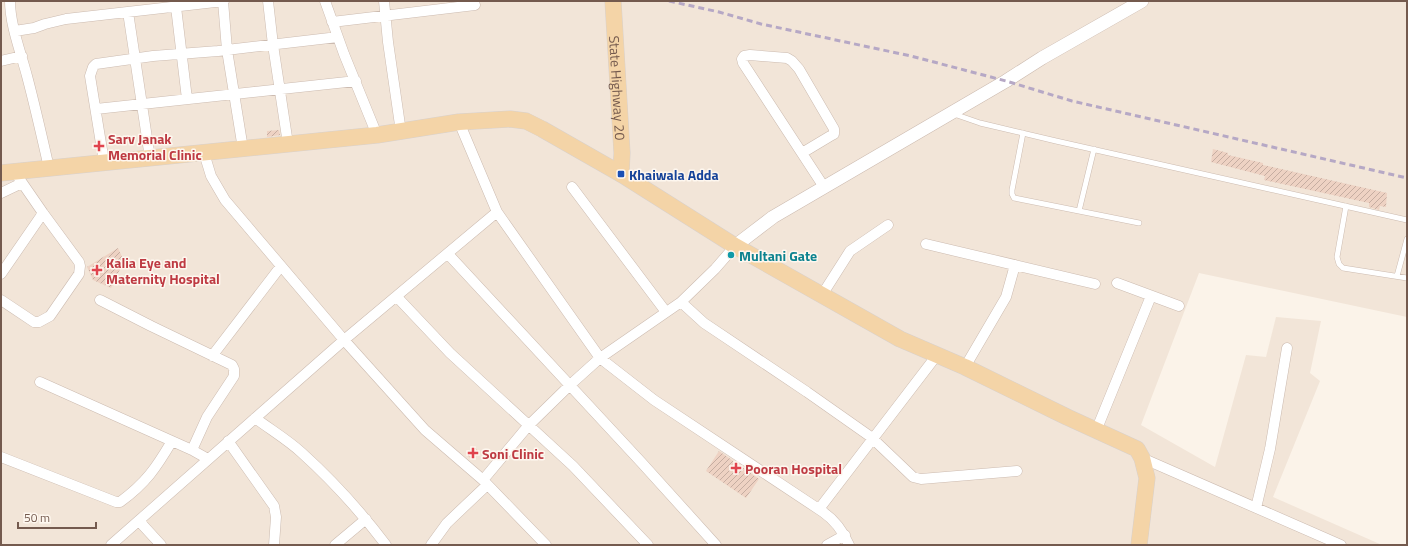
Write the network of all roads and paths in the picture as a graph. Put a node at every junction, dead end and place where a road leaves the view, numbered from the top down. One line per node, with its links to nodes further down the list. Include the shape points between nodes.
1 (224, 1): 9 (street); 17 (street)
2 (268, 1): 16 (street)
3 (325, 1): 13 (street)
4 (384, 1): 12 (street)
5 (613, 1): 41 (main road, State Highway 20, via 622,153)
6 (1142, 1): 10 (street)
7 (475, 5): 12 (street)
8 (7, 6): 14 (street)
9 (176, 7): 11 (street); 18 (street)
10 (1122, 7): 28 (street, via 1036,63)
11 (128, 12): 14 (street, via 58,20); 20 (street)
12 (385, 16): 13 (street); 30 (street)
13 (332, 22): 15 (street)
14 (15, 31): 19 (street)
15 (338, 37): 16 (street); 22 (street)
16 (273, 45): 17 (street); 23 (street)
17 (227, 50): 18 (street); 24 (street)
18 (183, 54): 20 (street); 25 (street)
19 (22, 56): 21 (street); 40 (street)
20 (135, 58): 26 (street); 27 (street, via 96,64 93,67 90,76)
21 (1, 60)
22 (356, 82): 23 (street); 32 (street)
23 (280, 90): 24 (street); 33 (street)
24 (234, 94): 25 (street); 34 (street)
25 (187, 99): 26 (street)
26 (142, 104): 27 (street); 38 (street)
27 (96, 109): 39 (street)
28 (951, 113): 31 (lane); 44 (street)
29 (459, 122): 30 (main road); 41 (main road, via 510,119 526,121); 48 (street)
30 (401, 132): 32 (main road)
31 (1023, 133): 35 (lane); 47 (lane, via 1012,190 1013,197)
32 (377, 135): 33 (main road)
33 (288, 144): 34 (main road)
34 (243, 149): 36 (main road)
35 (1094, 149): 46 (lane); 47 (lane)
36 (204, 153): 38 (main road); 58 (street, via 211,176 225,200)
37 (802, 154): 37 (street, via 743,63 744,56 790,59 811,89 834,131 832,135); 44 (street)
38 (150, 158): 39 (main road)
39 (104, 162): 40 (main road)
40 (49, 168): 42 (main road)
41 (620, 174): 55 (main road)
42 (12, 176): 45 (street); 49 (street)
43 (572, 187): 71 (street)
44 (824, 187): 55 (street, via 773,217)
45 (1, 193)
46 (1346, 206): 50 (lane); 60 (lane, via 1338,257 1341,266)
47 (1079, 211): 51 (lane)
48 (498, 212): 56 (street); 76 (street)
49 (43, 214): 59 (street); 67 (street, via 78,262 79,274 50,316 39,322 34,322)
50 (1407, 220)
51 (1139, 223)
52 (888, 224): 64 (street, via 850,250)
53 (1407, 239): 60 (lane)
54 (926, 244): 57 (street)
55 (735, 246): 64 (main road); 69 (street)
56 (448, 254): 66 (street); 79 (street)
57 (1015, 265): 63 (street); 77 (street, via 1006,297)
58 (281, 266): 72 (street); 75 (street)
59 (1, 274)
60 (1397, 276): 61 (lane)
61 (1407, 278)
62 (1117, 283): 65 (street)
63 (1095, 284)
64 (822, 295): 74 (main road, via 900,339)
65 (1151, 296): 70 (street); 82 (street)
66 (397, 297): 72 (street); 81 (street, via 450,353)
67 (1, 300)
68 (100, 300): 75 (street)
69 (681, 302): 71 (street); 83 (street, via 704,323)
70 (1179, 306)
71 (666, 312): 76 (street)
72 (344, 340): 80 (street); 91 (street, via 425,430)
73 (1287, 348): 93 (street, via 1271,442)
74 (937, 355): 77 (main road); 83 (street)
75 (212, 356): 86 (street, via 232,365 235,372 207,418)
76 (600, 358): 79 (street); 92 (street, via 654,400)
77 (965, 367): 82 (main road)
78 (40, 382): 84 (street)
79 (570, 385): 81 (street); 105 (street)
80 (255, 418): 85 (street); 94 (street, via 302,453 341,490)
81 (528, 426): 91 (street); 104 (street, via 573,466)
82 (1096, 431): 88 (main road, via 1137,449)
83 (873, 440): 90 (street, via 913,477 921,479); 92 (street)
84 (172, 441): 86 (street); 87 (street, via 146,481 120,502)
85 (228, 441): 89 (street); 99 (street, via 274,506)
86 (192, 450): 89 (street)
87 (1, 457)
88 (1142, 458): 93 (street); 108 (main road, via 1147,478)
89 (208, 459): 95 (street)
90 (1017, 471)
91 (485, 483): 102 (street, via 447,523); 103 (street)
92 (819, 508): 96 (street, via 834,520)
93 (1256, 508): 109 (street)
94 (366, 519): 100 (street); 101 (street)
95 (139, 521): 97 (street); 98 (street)
96 (845, 534): 106 (street); 107 (street)
97 (111, 545)
98 (161, 545)
99 (274, 545)
100 (335, 545)
101 (386, 545)
102 (431, 545)
103 (546, 545)
104 (648, 545)
105 (716, 545)
106 (827, 545)
107 (849, 545)
108 (1139, 545)
109 (1341, 545)

